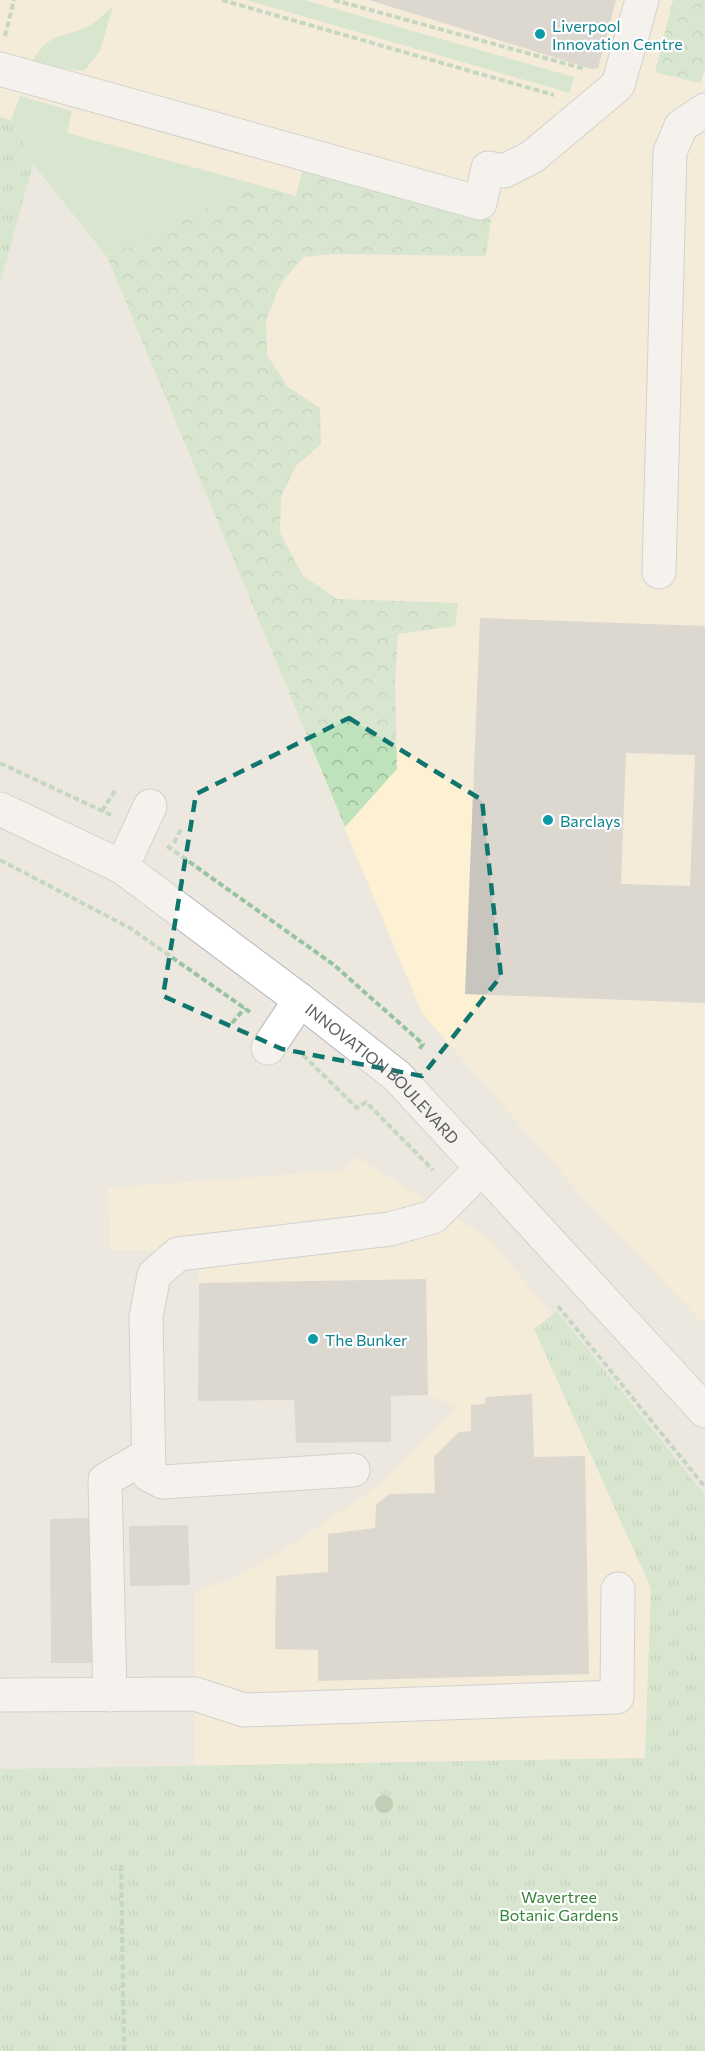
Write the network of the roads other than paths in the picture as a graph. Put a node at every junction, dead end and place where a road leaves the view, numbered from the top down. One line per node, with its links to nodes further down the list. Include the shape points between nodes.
1 (642, 0): 2 (street, via 618,85 532,157 504,171 488,168 480,203)
2 (1, 56)
3 (705, 110): 4 (street, via 681,126 670,152)
4 (659, 572)
5 (150, 806): 7 (street)
6 (0, 809): 7 (street, INNOVATION BOULEVARD)
7 (122, 867): 8 (street, INNOVATION BOULEVARD)
8 (300, 1000): 9 (street); 10 (street, INNOVATION BOULEVARD, via 397,1076)
9 (273, 1041)
10 (482, 1168): 11 (street, INNOVATION BOULEVARD); 12 (street, via 433,1216 390,1228 178,1254 154,1275 146,1317)
11 (705, 1411)
12 (148, 1455): 13 (street, via 149,1475 163,1482); 16 (street, via 105,1480)
13 (353, 1470)
14 (618, 1589): 16 (street, via 617,1697 244,1710 195,1694)
15 (0, 1695): 16 (street)
16 (110, 1695)

